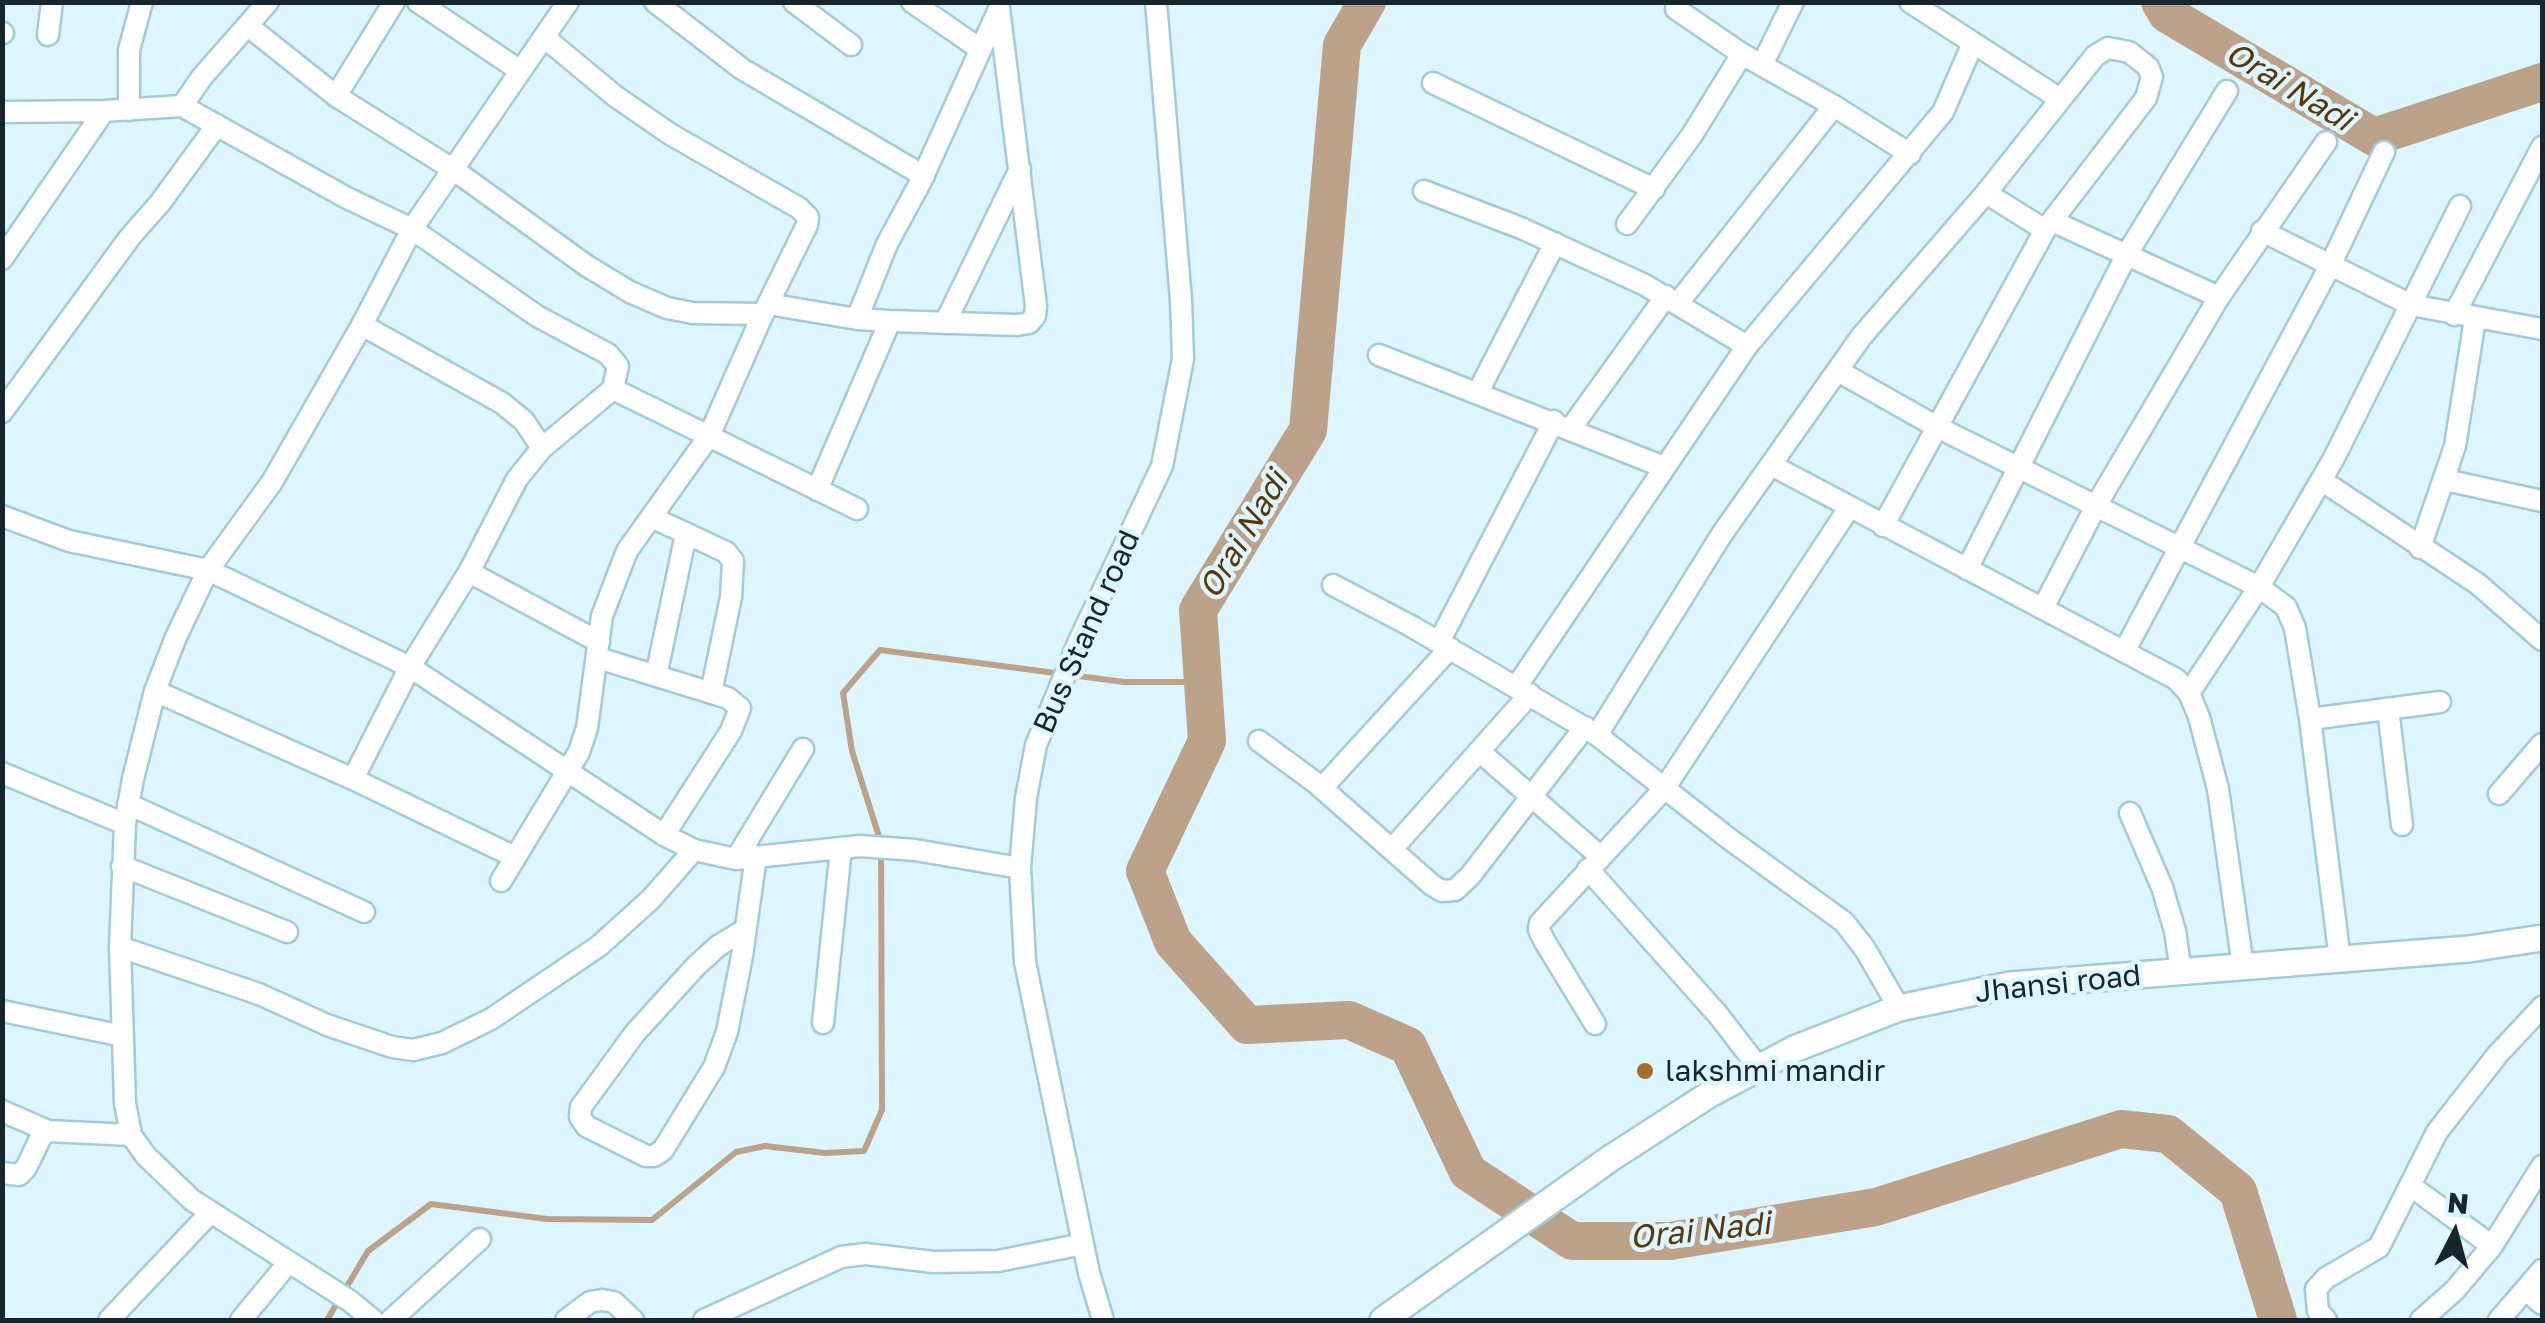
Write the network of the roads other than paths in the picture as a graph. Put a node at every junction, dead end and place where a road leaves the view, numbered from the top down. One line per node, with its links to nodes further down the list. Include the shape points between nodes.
1 (52, 2): 17 (street)
2 (142, 2): 31 (street, via 129,50)
3 (268, 2): 16 (street)
4 (394, 2): 27 (street)
5 (418, 2): 15 (street)
6 (568, 2): 18 (street)
7 (656, 2): 41 (street, via 742,68)
8 (794, 2): 20 (street)
9 (912, 2): 21 (street)
10 (1156, 2): 132 (street, Bus Stand road, via 1182,359 1162,466 1036,746)
11 (1793, 2): 23 (street)
12 (1910, 2): 19 (street)
13 (1000, 5): 21 (street); 39 (street)
14 (1676, 9): 22 (street)
15 (448, 10): 24 (street)
16 (248, 26): 27 (street); 29 (street)
17 (48, 34)
18 (544, 37): 24 (street); 57 (street, via 656,124 808,217)
19 (1973, 43): 28 (street); 38 (street, via 1952,99)
20 (851, 45)
21 (980, 49): 41 (street)
22 (1742, 54): 23 (street); 42 (street)
23 (1762, 64): 30 (street)
24 (519, 70): 40 (street)
25 (1433, 83): 42 (street)
26 (2227, 91): 51 (street)
27 (336, 96): 40 (street)
28 (2060, 99): 44 (street); 47 (street, via 2108,48 2129,52 2152,77 2146,98)
29 (182, 106): 31 (street); 34 (street)
30 (1834, 106): 38 (street); 55 (street)
31 (130, 110): 32 (street)
32 (104, 111): 33 (street); 52 (street)
33 (2, 112)
34 (216, 125): 48 (street); 69 (street)
35 (2326, 142): 49 (street)
36 (2542, 146): 58 (street)
37 (2384, 152): 53 (street)
38 (1910, 154): 64 (street)
39 (1020, 168): 61 (street); 61 (street, via 1035,316 1017,325)
40 (454, 170): 48 (street); 57 (street, via 630,292 693,313)
41 (924, 176): 59 (street)
42 (1654, 189): 46 (street)
43 (1424, 191): 50 (street)
44 (1986, 193): 47 (street); 66 (street)
45 (2460, 206): 56 (street)
46 (1627, 224)
47 (2049, 226): 51 (street); 71 (street)
48 (412, 228): 62 (street); 67 (street, via 537,316 608,354 618,366)
49 (2262, 232): 53 (street); 54 (street)
50 (1555, 243): 55 (street); 68 (street)
51 (2127, 254): 54 (street); 75 (street)
52 (2, 259)
53 (2330, 266): 56 (street); 88 (street)
54 (2219, 297): 81 (street)
55 (1672, 300): 64 (street); 70 (street)
56 (2411, 305): 58 (street); 77 (street)
57 (765, 310): 59 (street); 72 (street)
58 (2464, 317): 63 (street); 78 (street, via 2455,446)
59 (856, 319): 60 (street)
60 (890, 321): 61 (street); 79 (street)
61 (946, 323)
62 (362, 325): 73 (street, via 502,403 524,420); 91 (street, via 272,482)
63 (2542, 329)
64 (1747, 346): 76 (street)
65 (1379, 355): 68 (street)
66 (1838, 371): 71 (street); 74 (street)
67 (613, 389): 72 (street); 73 (street)
68 (1478, 392): 70 (street)
69 (2, 412)
70 (1562, 425): 76 (street); 97 (street)
71 (1937, 427): 75 (street); 86 (street)
72 (708, 436): 79 (street); 85 (street)
73 (542, 448): 92 (street, via 502,503)
74 (1771, 465): 82 (street); 109 (street)
75 (2018, 466): 81 (street); 90 (street)
76 (1664, 467): 102 (street)
77 (2321, 480): 89 (street); 94 (street)
78 (2444, 480): 80 (street); 89 (street)
79 (817, 490): 83 (street)
80 (2542, 502)
81 (2096, 504): 88 (street); 95 (street)
82 (1849, 508): 86 (street); 118 (street)
83 (858, 509)
84 (2, 516): 91 (street, via 69,542)
85 (651, 517): 87 (street); 98 (street, via 612,584)
86 (1884, 526): 90 (street)
87 (686, 534): 101 (street); 104 (street, via 732,561)
88 (2181, 548): 94 (street); 99 (street)
89 (2420, 548): 96 (street, via 2478,584)
90 (1967, 569): 95 (street)
91 (208, 570): 100 (street); 103 (street)
92 (469, 572): 98 (street); 100 (street)
93 (1333, 585): 97 (street)
94 (2259, 587): 105 (street); 108 (street, via 2286,607 2295,628)
95 (2042, 608): 99 (street)
96 (2542, 640)
97 (1445, 645): 102 (street); 117 (street)
98 (599, 650): 101 (street); 115 (street, via 586,728)
99 (2125, 650): 105 (street)
100 (410, 668): 115 (street); 116 (street)
101 (656, 676): 104 (street)
102 (1524, 690): 109 (street); 113 (street)
103 (155, 691): 116 (street); 121 (street)
104 (711, 693): 124 (street, via 735,702 739,716)
105 (2189, 694): 140 (street, via 2218,790)
106 (2440, 702): 107 (street)
107 (2388, 709): 108 (street); 123 (street)
108 (2310, 719): 139 (street)
109 (1591, 731): 118 (street); 120 (street)
110 (1260, 741): 117 (street)
111 (2542, 744): 119 (street)
112 (803, 750): 129 (street)
113 (1479, 752): 120 (street); 126 (street)
114 (2, 772): 121 (street)
115 (569, 772): 124 (street); 128 (street)
116 (353, 779): 128 (street)
117 (1322, 788): 126 (street)
118 (1664, 790): 130 (street); 143 (street, via 1844,922)
119 (2499, 794)
120 (1531, 798): 126 (street, via 1455,890 1432,885); 130 (street)
121 (127, 814): 131 (street); 134 (street)
122 (2130, 814): 141 (street, via 2162,887)
123 (2402, 825)
124 (664, 835): 127 (street)
125 (851, 847): 129 (street); 132 (street); 145 (street)
126 (1392, 848)
127 (694, 850): 129 (street); 138 (street, via 600,946 491,1019 413,1050)
128 (515, 857): 133 (street)
129 (746, 858): 135 (street)
130 (1595, 863): 146 (street, via 1539,930); 148 (street)
131 (122, 866): 136 (street); 138 (street)
132 (1020, 868): 157 (street, Bus Stand road, via 1025,962)
133 (502, 881)
134 (364, 912)
135 (746, 929): 135 (street, via 714,1067 663,1150 646,1156 586,1126 581,1107 635,1033 696,966)
136 (287, 932)
137 (2542, 938): 139 (street, Jhansi road)
138 (120, 947): 147 (street)
139 (2340, 960): 140 (street, Jhansi road)
140 (2244, 967): 141 (street, Jhansi road)
141 (2181, 972): 143 (street, Jhansi road, via 2010,985)
142 (2542, 1007): 154 (street, via 2437,1132)
143 (1899, 1008): 148 (street, Jhansi road)
144 (2, 1011): 147 (street)
145 (823, 1023)
146 (1594, 1024)
147 (123, 1036): 151 (street)
148 (1758, 1068): 171 (street, Jhansi road, via 1611,1158)
149 (2, 1111): 150 (street)
150 (48, 1131): 151 (street); 153 (street, via 26,1168)
151 (131, 1135): 155 (street)
152 (2542, 1166): 158 (street)
153 (2, 1173)
154 (2411, 1186): 158 (street); 172 (street, via 2379,1246 2316,1289)
155 (211, 1212): 159 (street); 163 (street)
156 (480, 1239): 166 (street)
157 (1083, 1244): 169 (street, via 998,1260 841,1258); 170 (street, Bus Stand road)
158 (2492, 1246): 173 (street)
159 (288, 1262): 164 (street); 165 (street)
160 (2542, 1270): 161 (street)
161 (2526, 1290): 162 (street); 174 (street)
162 (2542, 1304)
163 (109, 1320)
164 (241, 1320)
165 (373, 1320)
166 (391, 1320)
167 (566, 1320): 168 (street, via 602,1300)
168 (633, 1320)
169 (704, 1320)
170 (1103, 1320)
171 (1383, 1320)
172 (2326, 1320)
173 (2421, 1320)
174 (2499, 1320)

